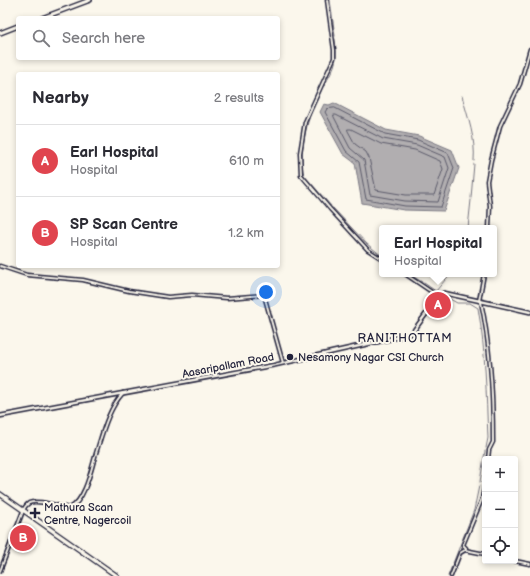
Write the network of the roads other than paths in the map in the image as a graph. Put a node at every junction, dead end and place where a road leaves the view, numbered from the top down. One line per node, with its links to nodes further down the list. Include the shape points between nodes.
1 (90, 0): 3 (main road)
2 (327, 0): 8 (street, via 334,58 305,122 300,172 308,185 368,250)
3 (47, 16)
4 (16, 27): 5 (main road)
5 (0, 33)
6 (530, 50): 7 (street, via 520,84 500,126 491,160 487,181)
7 (489, 225)
8 (379, 257)
9 (0, 266): 15 (street, via 27,275 83,280 168,297 192,295 227,298 264,295)
10 (409, 277): 12 (street)
11 (484, 277): 13 (street)
12 (442, 295): 13 (main road); 15 (main road, Aasaripallam Road, via 408,335)
13 (480, 302): 14 (main road); 18 (street, via 493,382 493,442)
14 (530, 312)
15 (283, 363): 16 (main road, Aasaripallam Road)
16 (123, 393): 17 (main road, Aasaripallam Road); 21 (street, via 108,419 87,482 77,503 70,508 30,502)
17 (0, 416)
18 (488, 456)
19 (483, 492): 22 (street, via 463,545)
20 (0, 494): 21 (highway)
21 (23, 510): 26 (street); 27 (highway)
22 (465, 550): 23 (street); 28 (street, via 460,553)
23 (482, 553)
24 (518, 562): 25 (street)
25 (530, 564)
26 (0, 571)
27 (117, 576)
28 (451, 576)

